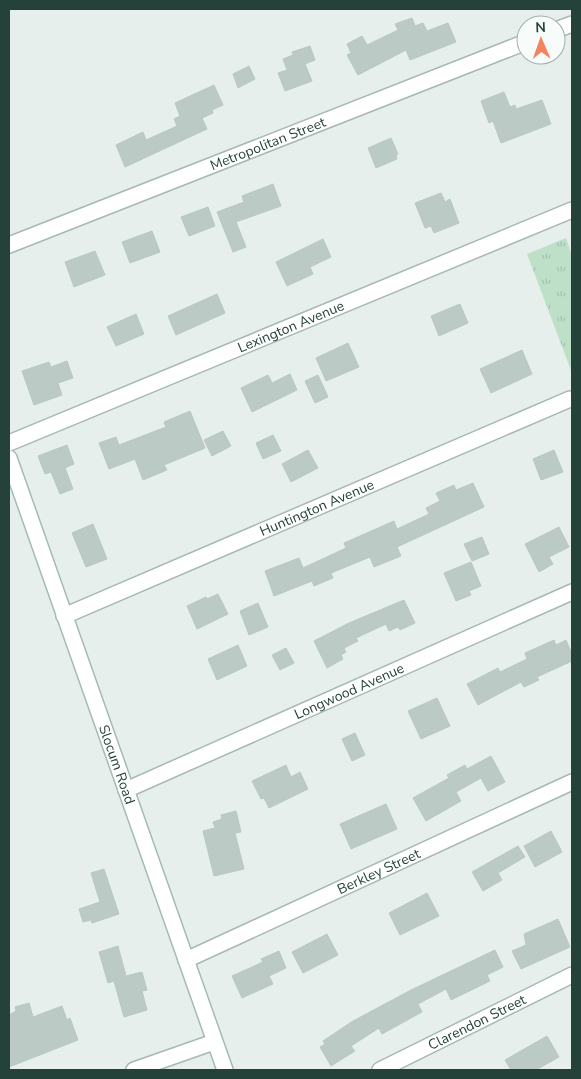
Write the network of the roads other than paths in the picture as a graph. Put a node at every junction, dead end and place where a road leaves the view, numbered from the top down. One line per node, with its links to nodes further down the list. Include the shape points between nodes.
1 (516, 46): 3 (street, Metropolitan Street)
2 (572, 210): 5 (street, Lexington Avenue)
3 (9, 245)
4 (570, 399): 8 (street, Huntington Avenue)
5 (9, 443)
6 (9, 458): 8 (street, Slocum Road)
7 (572, 592): 10 (street, Longwood Avenue)
8 (64, 616): 10 (street, Slocum Road)
9 (572, 782): 11 (street, Berkley Street)
10 (126, 790): 11 (street, Slocum Road)
11 (186, 960): 13 (street, Slocum Road)
12 (572, 975): 16 (street, Clarendon Street)
13 (214, 1042): 14 (street); 15 (street, Slocum Road)
14 (134, 1070)
15 (225, 1070)
16 (380, 1070)

